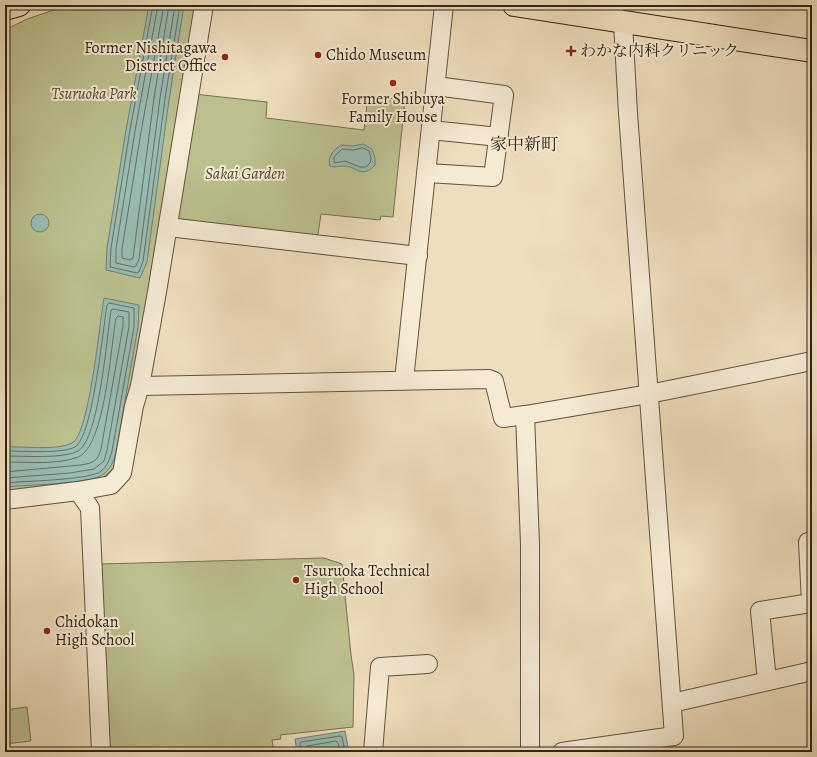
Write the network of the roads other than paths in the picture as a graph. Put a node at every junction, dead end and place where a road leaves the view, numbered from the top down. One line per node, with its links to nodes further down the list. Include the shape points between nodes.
1 (19, 5): 5 (main road)
2 (204, 5): 12 (street)
3 (444, 5): 8 (street)
4 (514, 5): 6 (main road)
5 (5, 9)
6 (617, 16): 7 (main road); 17 (street, via 628,113)
7 (812, 51)
8 (436, 86): 9 (street); 10 (street, via 504,96)
9 (431, 130): 10 (street); 11 (street)
10 (498, 137): 11 (street, via 493,177)
11 (427, 173): 13 (street)
12 (168, 227): 13 (street); 16 (street)
13 (418, 256): 15 (street)
14 (812, 361): 17 (street)
15 (404, 380): 16 (street); 18 (street, via 489,379 494,381 503,418)
16 (140, 386): 19 (street, via 122,474 111,485)
17 (648, 394): 18 (street); 25 (street)
18 (525, 415): 28 (street, via 530,544)
19 (78, 492): 20 (street); 26 (street, via 90,508)
20 (5, 500)
21 (812, 541): 24 (street, via 808,542 811,603 760,611)
22 (428, 664): 27 (street, via 380,666)
23 (812, 671): 24 (street)
24 (767, 681): 25 (street)
25 (672, 703): 29 (street, via 674,736)
26 (101, 752)
27 (373, 752)
28 (530, 752)
29 (562, 752)

